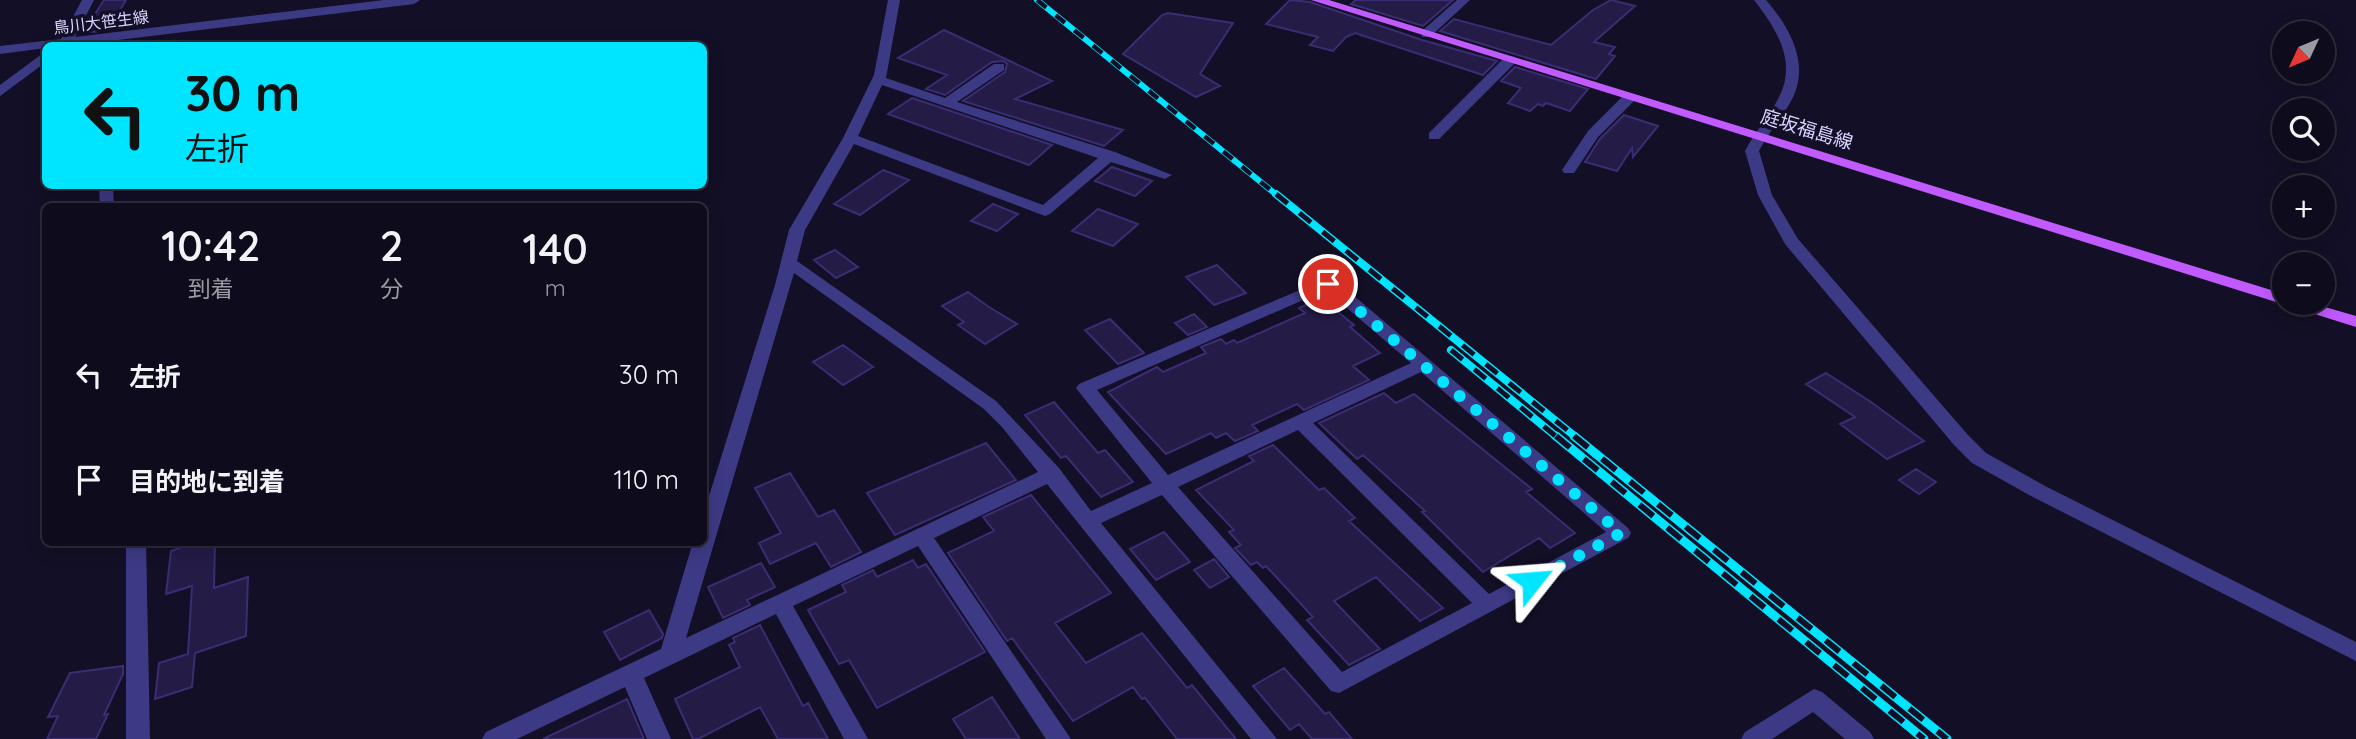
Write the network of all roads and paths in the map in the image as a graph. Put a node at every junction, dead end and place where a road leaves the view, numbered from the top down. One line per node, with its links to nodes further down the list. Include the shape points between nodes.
1 (88, 0): 8 (street)
2 (414, 0): 9 (street, 鳥川大笹生線)
3 (894, 0): 15 (street)
4 (1317, 0): 7 (main road, 庭坂福島線)
5 (1464, 0): 7 (street)
6 (1760, 0): 20 (street, via 1783,34 1793,59 1794,78)
7 (1426, 34): 13 (main road, 庭坂福島線)
8 (63, 42)
9 (96, 42)
10 (42, 45): 11 (street, 鳥川大笹生線)
11 (0, 50)
12 (42, 58): 16 (street)
13 (1510, 60): 17 (main road, 庭坂福島線); 19 (street)
14 (999, 67): 18 (street)
15 (879, 79): 18 (street); 21 (street)
16 (0, 92)
17 (1630, 96): 20 (main road, 庭坂福島線); 23 (street, via 1593,134)
18 (947, 102): 22 (street)
19 (1434, 136)
20 (1759, 136): 26 (main road, 庭坂福島線); 40 (street, via 1752,151 1754,161 1765,195 1791,241 1979,458)
21 (850, 138): 22 (street, via 1045,211); 25 (street, via 797,230)
22 (1110, 155): 24 (street)
23 (1569, 170)
24 (1165, 175)
25 (790, 263): 31 (street, via 990,405); 34 (street)
26 (2272, 296)
27 (2333, 315): 28 (main road)
28 (2356, 322)
29 (1424, 364): 30 (street); 32 (street, via 1328,284 1085,388); 39 (street, via 1621,533)
30 (1301, 422): 32 (street); 39 (street)
31 (1052, 473): 33 (street); 35 (street)
32 (1166, 486): 33 (street); 39 (street, via 1339,684)
33 (1090, 520): 48 (street)
34 (707, 529)
35 (921, 535): 38 (street); 47 (street)
36 (136, 546): 43 (street)
37 (702, 546): 41 (street)
38 (780, 603): 41 (street); 46 (street)
39 (1487, 605)
40 (2356, 652)
41 (670, 655): 42 (street)
42 (631, 674): 44 (street); 45 (street)
43 (138, 739)
44 (495, 739)
45 (659, 739)
46 (856, 739)
47 (1059, 739)
48 (1265, 739)
49 (1753, 739): 50 (street, via 1814,699)
50 (1862, 739)

